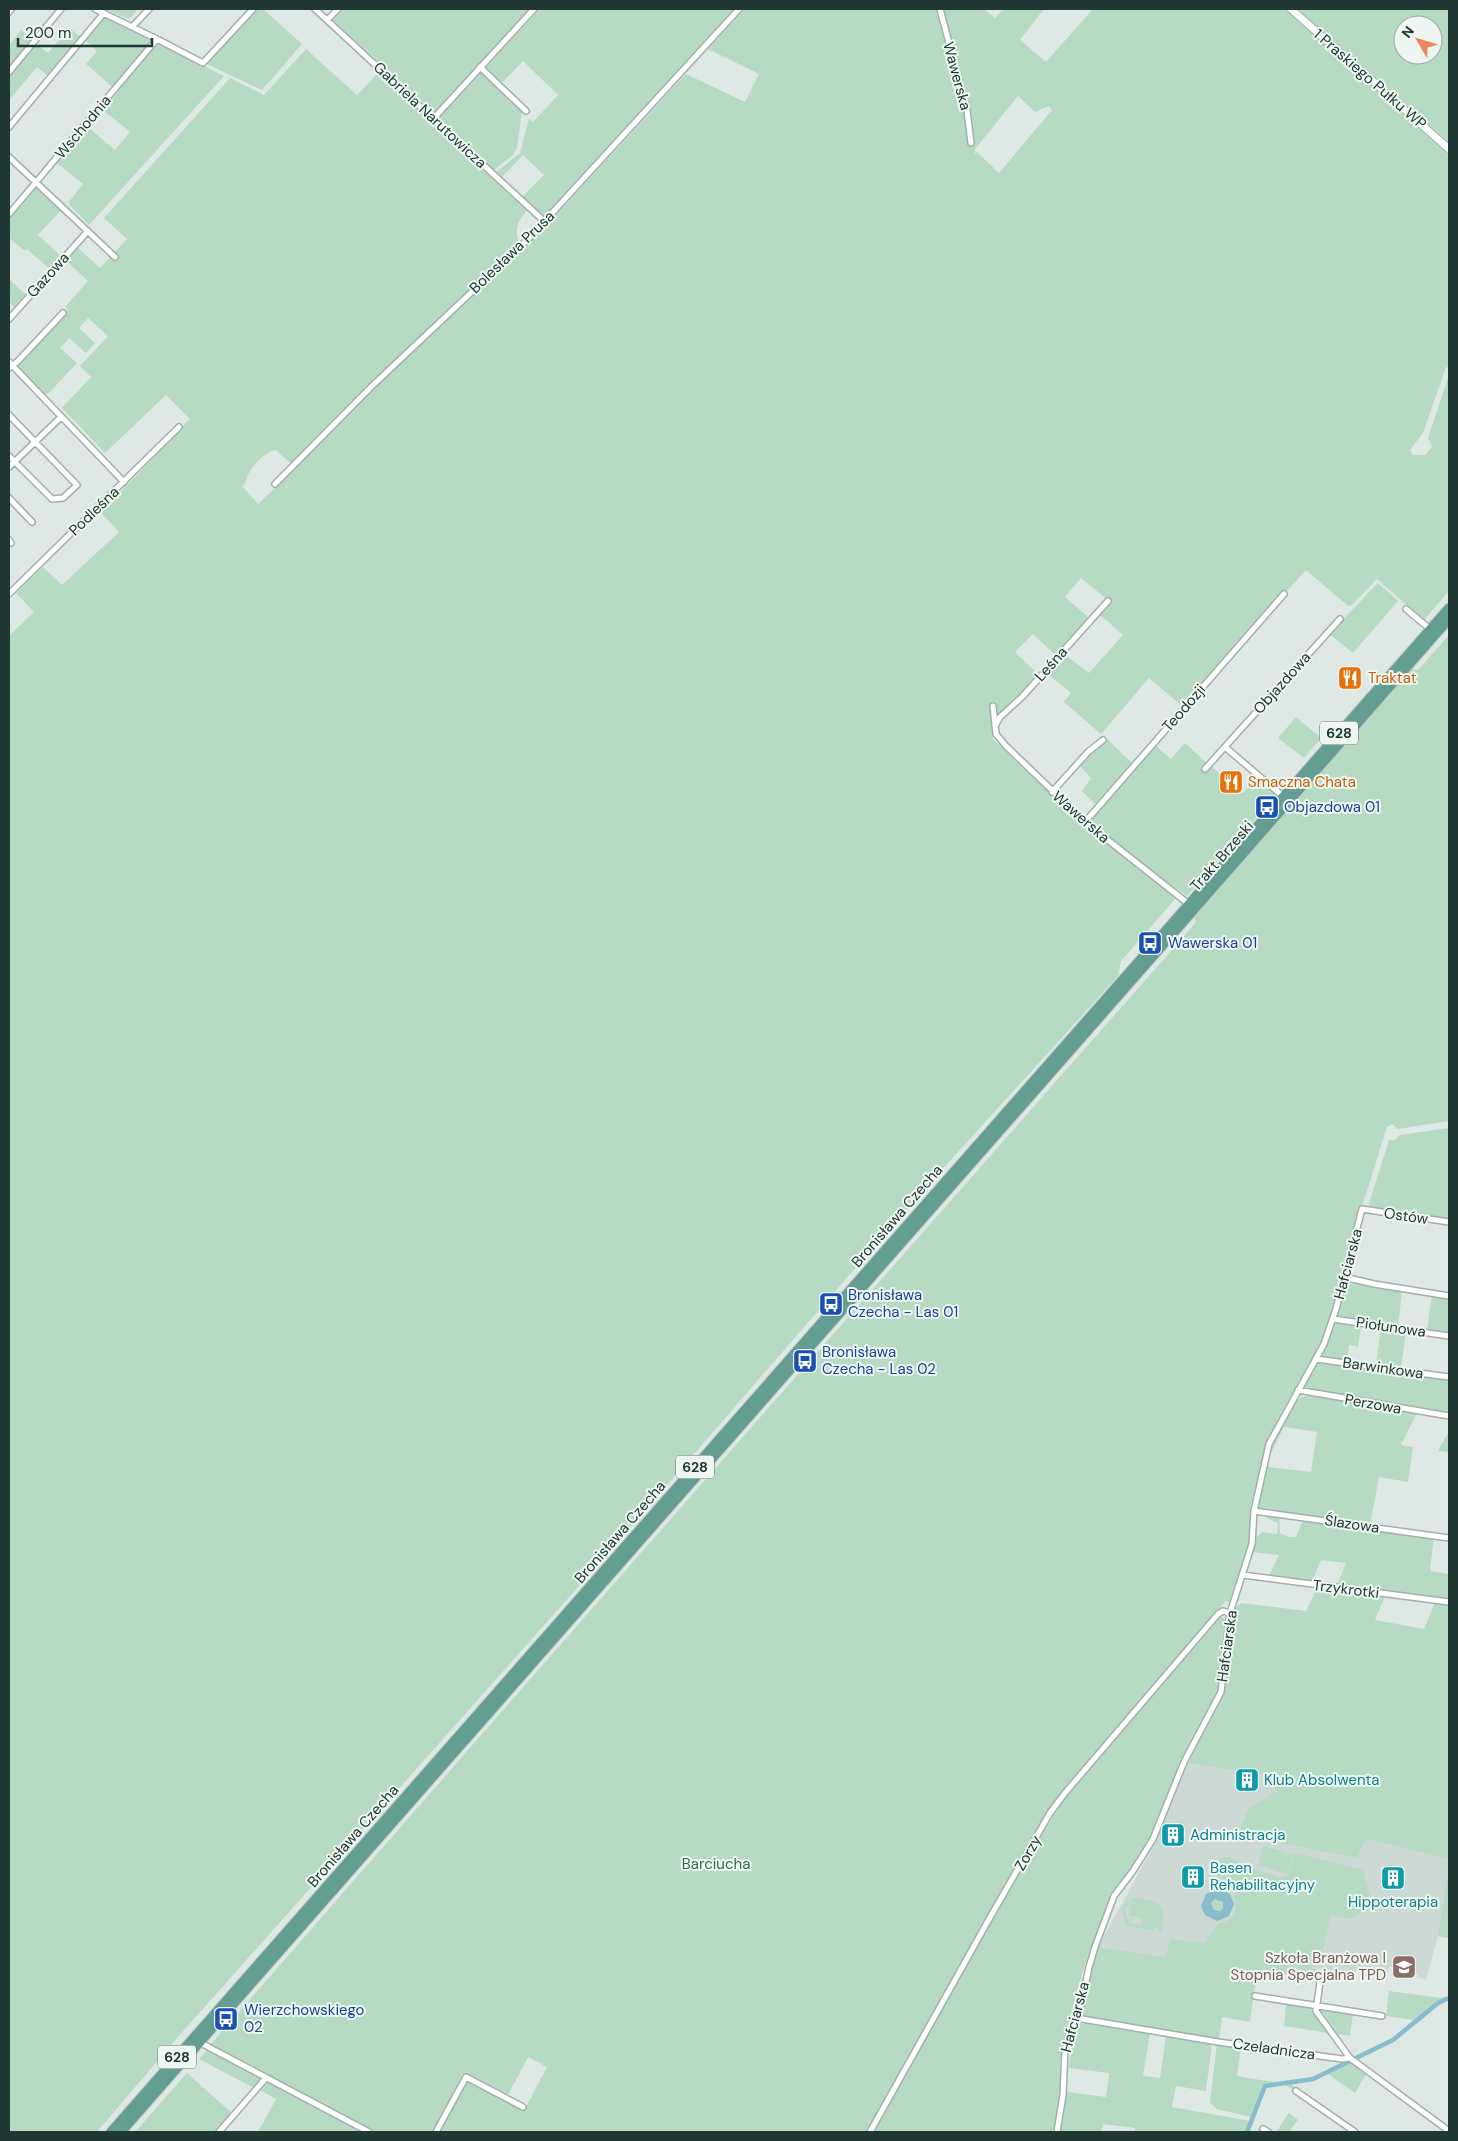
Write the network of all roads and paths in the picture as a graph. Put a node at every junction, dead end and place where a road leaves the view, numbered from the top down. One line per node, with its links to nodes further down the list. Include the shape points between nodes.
1 (11, 9): 12 (street)
2 (61, 9): 18 (street)
3 (95, 9): 13 (street)
4 (149, 9): 15 (street)
5 (253, 9): 16 (street, via 204,63)
6 (315, 9): 14 (street, Gabriela Narutowicza)
7 (338, 9): 14 (street)
8 (534, 9): 17 (street)
9 (738, 9): 27 (street, Bolesława Prusa)
10 (940, 9): 22 (street, Wawerska, via 967,111)
11 (1291, 9): 23 (street, 1 Praskiego Pułku WP)
12 (9, 12)
13 (104, 13): 15 (street); 21 (street)
14 (327, 20): 20 (street, Gabriela Narutowicza)
15 (133, 26): 16 (street)
16 (157, 39): 25 (street, Wschodnia)
17 (480, 67): 19 (street); 20 (street)
18 (9, 72)
19 (526, 111)
20 (434, 118): 27 (street, Gabriela Narutowicza)
21 (9, 128)
22 (971, 143)
23 (1449, 149)
24 (9, 157): 25 (street)
25 (36, 182): 26 (street, Wschodnia); 28 (street)
26 (9, 214)
27 (545, 222): 41 (street, Bolesława Prusa, via 366,392)
28 (88, 231): 29 (street); 31 (street, Gazowa)
29 (114, 257)
30 (63, 313): 32 (street)
31 (9, 319)
32 (10, 365): 34 (street)
33 (9, 415): 36 (street)
34 (61, 417): 36 (street); 40 (street)
35 (179, 428): 40 (street, Podleśna)
36 (35, 442): 38 (street); 38 (street, via 77,484 63,498 52,499)
37 (9, 456): 38 (street)
38 (14, 462): 39 (street)
39 (9, 467)
40 (124, 482): 44 (street, Podleśna)
41 (275, 484)
42 (9, 498): 43 (street)
43 (32, 522)
44 (10, 591)
45 (1284, 594): 59 (street, Teodozji)
46 (1108, 601): 53 (street, Leśna)
47 (1406, 608): 51 (street)
48 (1449, 608): 51 (main road, Trakt Brzeski / 628)
49 (1340, 619): 55 (street, Objazdowa)
50 (1449, 619): 58 (main road, Trakt Brzeski / 628)
51 (1430, 629): 58 (main road, Trakt Brzeski / 628)
52 (993, 706): 53 (street, Wawerska)
53 (995, 726): 57 (street, Wawerska, via 1000,739)
54 (1103, 740): 57 (street)
55 (1225, 747): 56 (street, Objazdowa); 58 (street)
56 (1205, 769)
57 (1052, 792): 59 (street, Wawerska)
58 (1286, 799): 60 (main road, Trakt Brzeski / 628)
59 (1084, 822): 60 (street, Wawerska)
60 (1191, 906): 81 (main road, Bronisława Czecha / 628)
61 (1362, 1209): 62 (street, Ostów); 63 (street, Hafciarska)
62 (1449, 1222)
63 (1344, 1277): 64 (street); 65 (street, Hafciarska)
64 (1449, 1296)
65 (1333, 1320): 66 (street, Piołunowa); 67 (street, Hafciarska)
66 (1449, 1336)
67 (1316, 1359): 68 (street, Barwinkowa); 69 (street, Hafciarska)
68 (1449, 1377)
69 (1298, 1390): 70 (street, Perzowa); 71 (street, Hafciarska, via 1269,1444)
70 (1449, 1416)
71 (1254, 1511): 72 (street, Ślazowa); 73 (street, Hafciarska, via 1252,1544)
72 (1449, 1538)
73 (1243, 1575): 74 (street, Trzykrotki); 75 (street, Hafciarska)
74 (1449, 1602)
75 (1230, 1613): 80 (street, Hafciarska, via 1220,1692 1184,1762 1153,1839 1114,1896 1089,1967); 92 (street, Zorzy, via 1223,1611 1217,1615 1064,1793)
76 (1320, 1982): 78 (street)
77 (1255, 1996): 78 (street)
78 (1316, 2006): 79 (street); 82 (street, via 1316,2011)
79 (1382, 2016)
80 (1076, 2018): 82 (street, Czeladnicza, via 1218,2042); 93 (street, Hafciarska, via 1065,2050)
81 (197, 2040): 83 (street); 87 (main road, Bronisława Czecha / 628); 88 (main road, Bronisława Czecha / 628)
82 (1351, 2059): 86 (street)
83 (266, 2078): 89 (street); 90 (street)
84 (1296, 2091): 94 (street)
85 (524, 2107): 91 (street, via 466,2077)
86 (1449, 2131)
87 (111, 2132)
88 (121, 2132)
89 (219, 2132)
90 (369, 2132)
91 (436, 2132)
92 (870, 2132)
93 (1057, 2132)
94 (1355, 2132)

